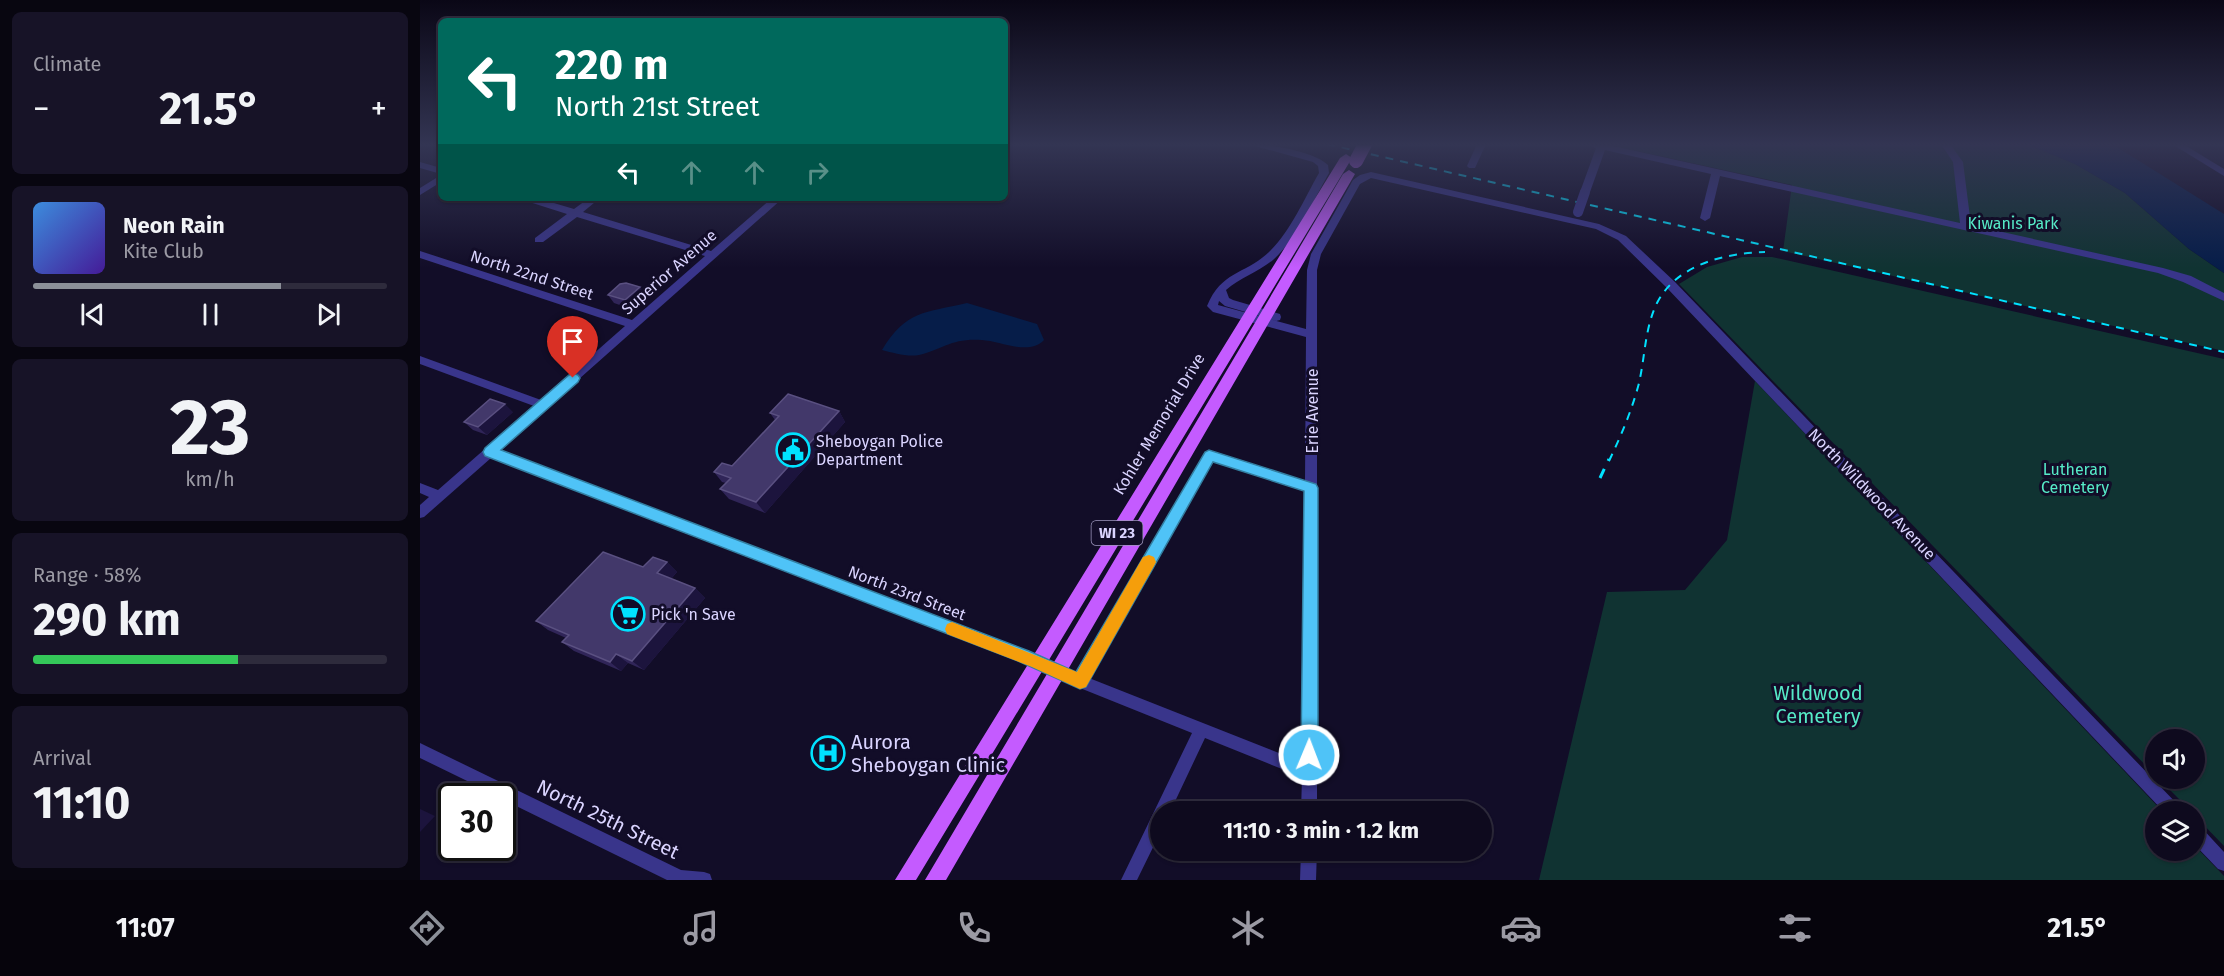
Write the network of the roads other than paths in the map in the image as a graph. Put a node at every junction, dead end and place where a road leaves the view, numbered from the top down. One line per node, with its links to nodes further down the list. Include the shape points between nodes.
1 (1317, 185): 20 (street, via 1276,251 1237,274 1212,302 1212,307)
2 (1336, 185): 20 (main road, Kohler Memorial Drive / WI 23)
3 (1354, 185): 22 (street, Erie Avenue, via 1316,254 1312,270)
4 (1420, 185): 13 (street, North Wildwood Avenue)
5 (1587, 185): 13 (street, bridge)
6 (1713, 185): 14 (street)
7 (1774, 185): 15 (street)
8 (1961, 185): 15 (street)
9 (536, 201): 12 (street)
10 (591, 201): 12 (street)
11 (775, 201): 18 (street, Superior Avenue)
12 (575, 213): 16 (street); 18 (street)
13 (1576, 217): 38 (street, North Wildwood Avenue, via 1622,238 1649,263)
14 (1705, 218)
15 (1966, 228): 19 (street, via 2174,274)
16 (539, 240)
17 (420, 254): 21 (street, North 22nd Street)
18 (713, 255): 21 (street, Superior Avenue)
19 (2224, 297)
20 (1259, 316): 22 (street); 30 (main road, Kohler Memorial Drive / WI 23); 31 (main road, Kohler Memorial Drive / WI 23)
21 (634, 325): 24 (street, Superior Avenue)
22 (1312, 331): 27 (street, Erie Avenue)
23 (420, 360): 24 (street)
24 (543, 405): 25 (street, Superior Avenue)
25 (490, 452): 28 (street, Superior Avenue); 30 (street, North 23rd Street)
26 (420, 488): 28 (street)
27 (1311, 488): 32 (street, via 1209,456); 35 (street, Erie Avenue)
28 (440, 496): 29 (street, Superior Avenue)
29 (420, 513)
30 (1038, 662): 31 (street, North 23rd Street); 45 (main road, Kohler Memorial Drive / WI 23)
31 (1058, 671): 32 (street, North 23rd Street); 46 (main road, Kohler Memorial Drive / WI 23)
32 (1080, 681): 33 (street, North 23rd Street)
33 (1201, 730): 35 (street, North 23rd Street); 36 (street)
34 (420, 750): 43 (street, North 25th Street)
35 (1309, 772): 37 (street, Erie Avenue)
36 (1168, 801)
37 (1309, 801)
38 (2164, 801)
39 (1150, 837): 47 (street)
40 (2205, 843): 42 (street)
41 (1308, 861): 48 (street)
42 (2224, 863)
43 (681, 879): 44 (street, North 25th Street)
44 (704, 880)
45 (905, 880)
46 (934, 880)
47 (1129, 880)
48 (1308, 880)

